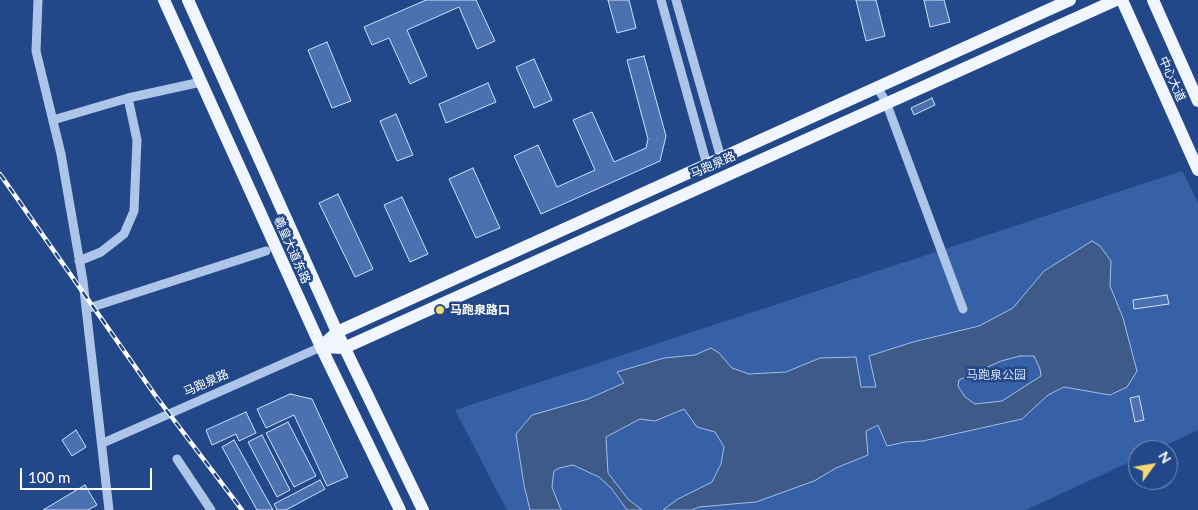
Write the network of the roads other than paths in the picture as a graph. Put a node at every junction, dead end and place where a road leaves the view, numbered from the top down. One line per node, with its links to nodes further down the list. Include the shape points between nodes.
1 (38, 0): 15 (street, via 36,51)
2 (164, 0): 10 (main road, 羲皇大道东路)
3 (188, 0): 23 (main road, 羲皇大道东路)
4 (661, 0): 17 (street)
5 (676, 0): 16 (street)
6 (1070, 0): 11 (main road, 马跑泉路)
7 (1116, 0): 14 (main road, 马跑泉路)
8 (1122, 0): 18 (main road, 中心大道)
9 (1152, 0): 13 (main road, 中心大道)
10 (201, 82): 12 (street); 24 (main road, 羲皇大道东路)
11 (877, 87): 14 (street); 16 (main road, 马跑泉路)
12 (128, 98): 15 (street); 20 (street, via 138,140 134,211 124,234 102,252)
13 (1198, 101)
14 (886, 102): 22 (street); 25 (main road, 马跑泉路)
15 (53, 120): 20 (street)
16 (721, 158): 17 (main road, 马跑泉路)
17 (707, 165): 23 (main road, 马跑泉路)
18 (1198, 170)
19 (266, 251): 21 (street)
20 (79, 261): 21 (street)
21 (86, 309): 26 (street)
22 (963, 309)
23 (337, 332): 24 (main road, 马跑泉路); 25 (main road, 羲皇大道东路)
24 (321, 347): 25 (main road, 马跑泉路); 26 (street, 马跑泉路); 30 (main road, 羲皇大道东路)
25 (344, 348): 31 (main road, 羲皇大道东路)
26 (103, 443): 28 (street)
27 (177, 459): 29 (street)
28 (109, 510)
29 (211, 510)
30 (400, 510)
31 (423, 510)

